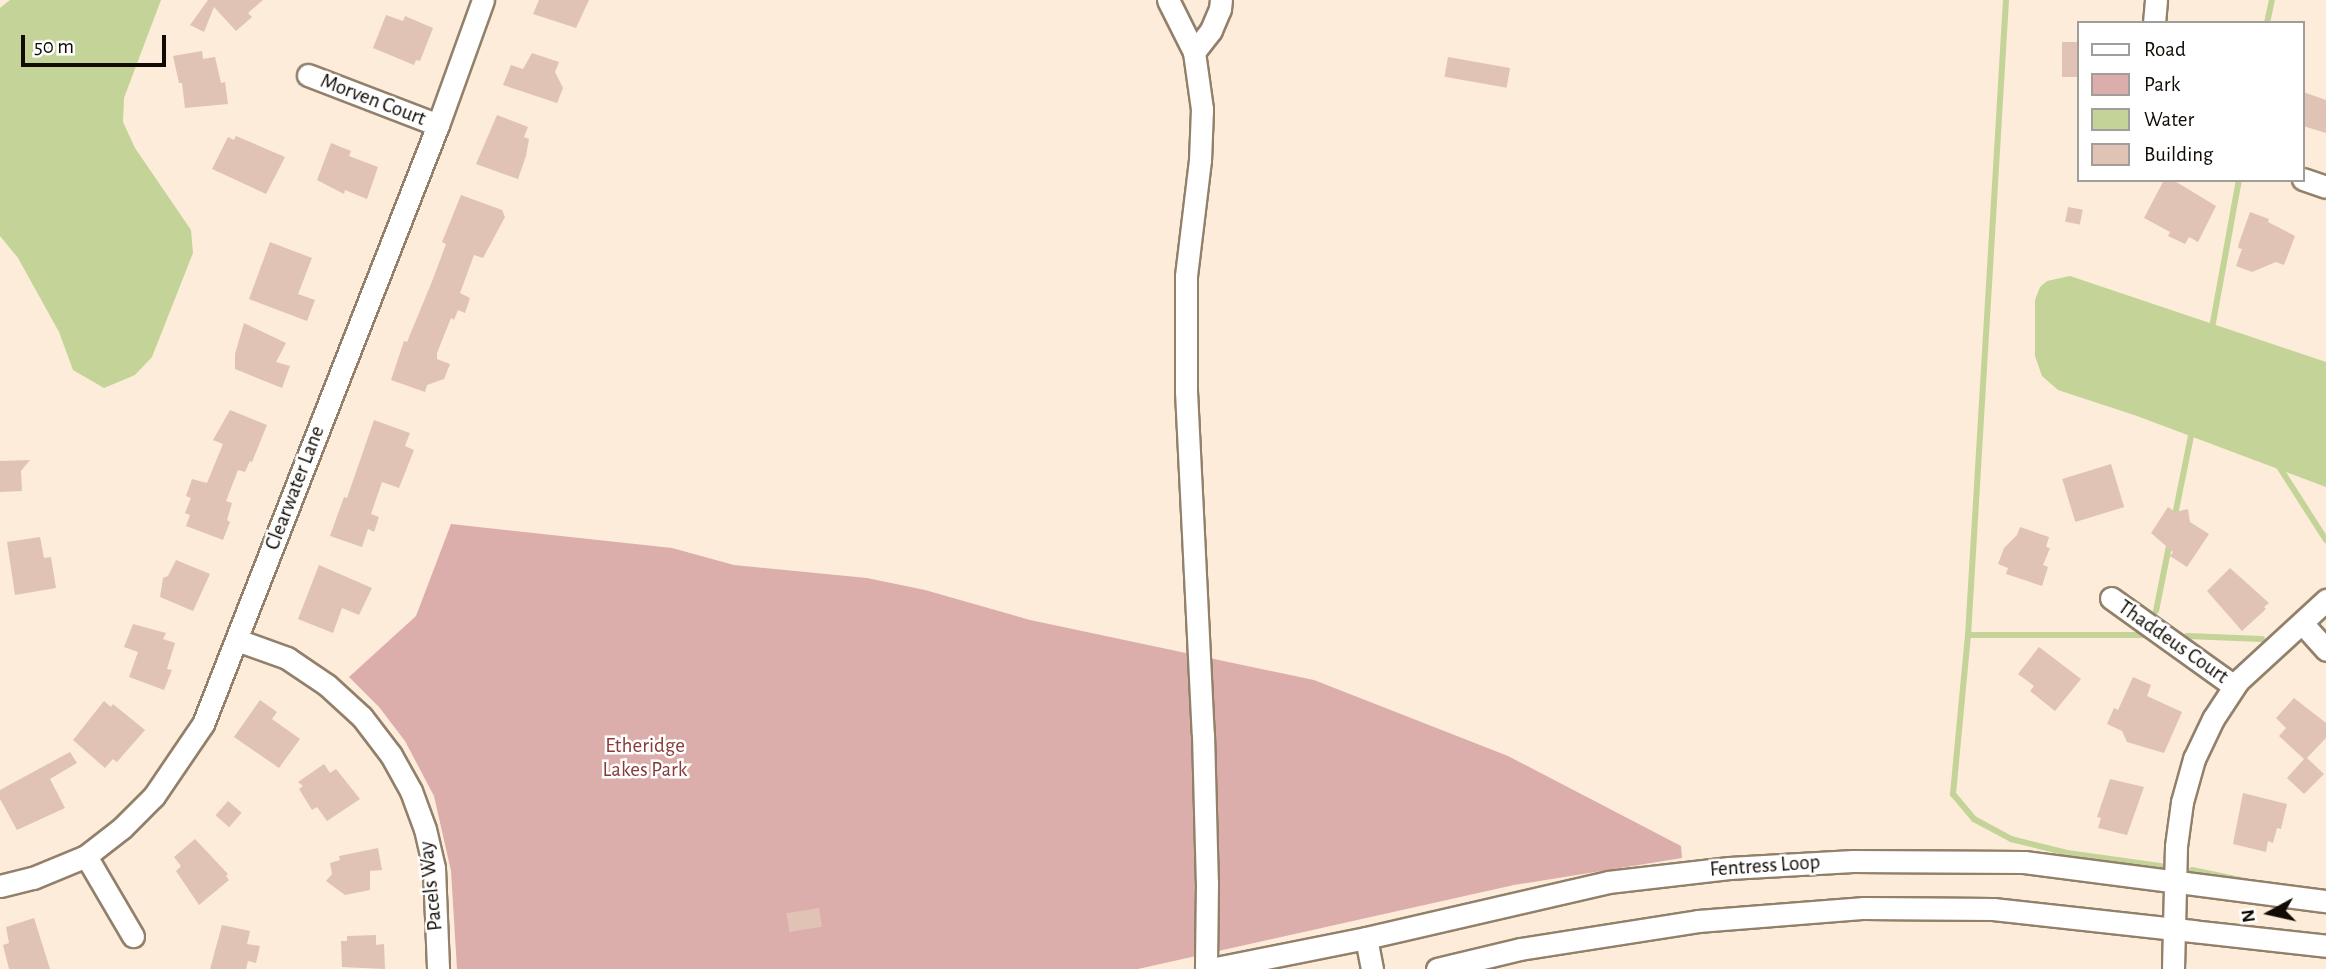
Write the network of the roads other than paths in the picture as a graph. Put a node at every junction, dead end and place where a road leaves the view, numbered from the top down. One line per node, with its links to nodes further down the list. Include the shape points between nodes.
1 (483, 0): 8 (street, Clearwater Lane)
2 (1168, 0): 6 (street)
3 (1221, 0): 6 (street, via 1211,30)
4 (2156, 0): 5 (street)
5 (2154, 21)
6 (1194, 52): 26 (street, via 1202,109 1186,276 1186,391 1203,734)
7 (308, 75): 8 (street, Morven Court)
8 (438, 125): 14 (street, Clearwater Lane)
9 (2305, 179): 10 (street)
10 (2326, 187)
11 (2111, 598): 16 (street, Thaddeus Court)
12 (2326, 600): 13 (street)
13 (2302, 623): 15 (street); 16 (street)
14 (237, 640): 17 (street, Clearwater Lane, via 203,724 180,762 154,796); 25 (street, Pacels Way, via 287,658 327,685 362,718 391,755 411,790 431,855)
15 (2326, 650)
16 (2234, 686): 18 (street, via 2194,760 2182,802)
17 (86, 856): 19 (street, Clearwater Lane); 22 (street)
18 (2175, 883): 20 (street, Fentress Loop); 21 (street); 23 (street, Fentress Loop, via 2024,862 1853,860 1729,868 1608,881)
19 (0, 886)
20 (2326, 901)
21 (2175, 931): 24 (street); 29 (street, via 1993,909 1850,909 1698,921 1520,949); 30 (street)
22 (133, 936)
23 (1366, 938): 27 (street, Fentress Loop); 28 (street)
24 (2326, 946)
25 (438, 969)
26 (1206, 969)
27 (1211, 969)
28 (1372, 969)
29 (1437, 969)
30 (2174, 969)

